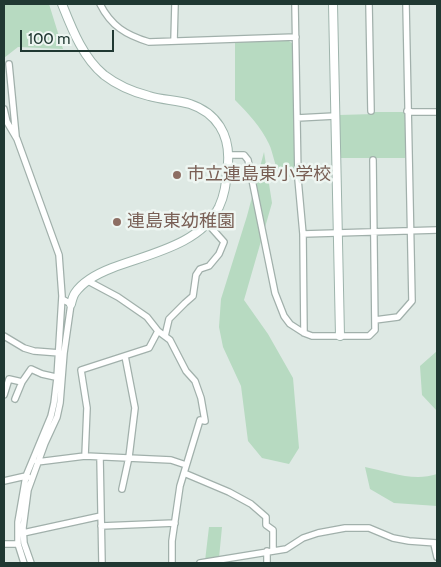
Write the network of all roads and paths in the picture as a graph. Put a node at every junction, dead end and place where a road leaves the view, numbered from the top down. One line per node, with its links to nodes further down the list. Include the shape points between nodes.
1 (62, 4): 18 (street, via 89,60 104,75 131,90 202,109 219,124)
2 (100, 4): 9 (street, via 114,25 132,37 149,42)
3 (175, 4): 9 (street)
4 (295, 4): 8 (street)
5 (333, 4): 15 (street)
6 (369, 4): 12 (street)
7 (406, 4): 13 (street)
8 (296, 37): 9 (street); 16 (street)
9 (174, 41)
10 (9, 64): 17 (street)
11 (4, 109): 17 (street)
12 (371, 111)
13 (407, 111): 14 (street); 22 (street)
14 (437, 112)
15 (336, 116): 16 (street); 24 (street)
16 (298, 118): 25 (street, via 298,179)
17 (17, 139): 27 (street, via 59,255)
18 (228, 155): 20 (street, via 226,189); 31 (street, via 244,155 248,160 275,293 284,316)
19 (373, 160): 23 (street)
20 (208, 223): 26 (street, via 172,247 116,266); 33 (street, via 224,242 209,266 196,275 193,296 169,319)
21 (437, 230): 22 (street)
22 (410, 231): 23 (street); 29 (street, via 412,301 398,317)
23 (374, 232): 24 (street); 29 (street)
24 (339, 233): 25 (street); 34 (street)
25 (303, 234): 31 (street)
26 (88, 281): 28 (street, via 75,293); 30 (street, via 147,317)
27 (62, 299): 28 (street); 35 (street)
28 (71, 304): 35 (street)
29 (375, 320): 34 (street, via 375,330 369,336)
30 (158, 331): 33 (street); 36 (street, via 149,348)
31 (304, 333): 34 (street)
32 (4, 336): 35 (street, via 34,352)
33 (165, 336): 45 (street, via 195,381 205,421 200,420)
34 (340, 336)
35 (61, 353): 37 (street)
36 (125, 356): 41 (street, via 82,370 87,408); 43 (street, via 136,408)
37 (60, 378): 38 (street, via 31,369); 44 (street, via 57,417)
38 (22, 382): 39 (street, via 9,378); 40 (street)
39 (4, 395)
40 (16, 399)
41 (85, 456): 42 (street); 44 (street)
42 (100, 457): 43 (street); 51 (street)
43 (129, 457): 45 (street, via 171,460); 50 (street)
44 (35, 462): 47 (street); 48 (street)
45 (186, 465): 46 (street)
46 (184, 473): 52 (street); 57 (street, via 229,492 266,517 266,525 274,530)
47 (26, 476): 48 (street); 49 (street); 54 (street, via 18,522)
48 (32, 478): 54 (street)
49 (4, 481)
50 (122, 489)
51 (101, 516): 53 (street); 54 (street)
52 (175, 523): 53 (street); 63 (street)
53 (101, 526): 62 (street)
54 (20, 537): 56 (street); 60 (street); 61 (street)
55 (436, 543): 57 (street, via 393,538 369,528 345,528 318,533 286,549); 58 (street)
56 (4, 544)
57 (270, 551): 59 (street); 65 (street)
58 (437, 557)
59 (238, 560): 64 (street)
60 (24, 563)
61 (31, 563)
62 (102, 563)
63 (172, 563)
64 (200, 563)
65 (268, 563)

